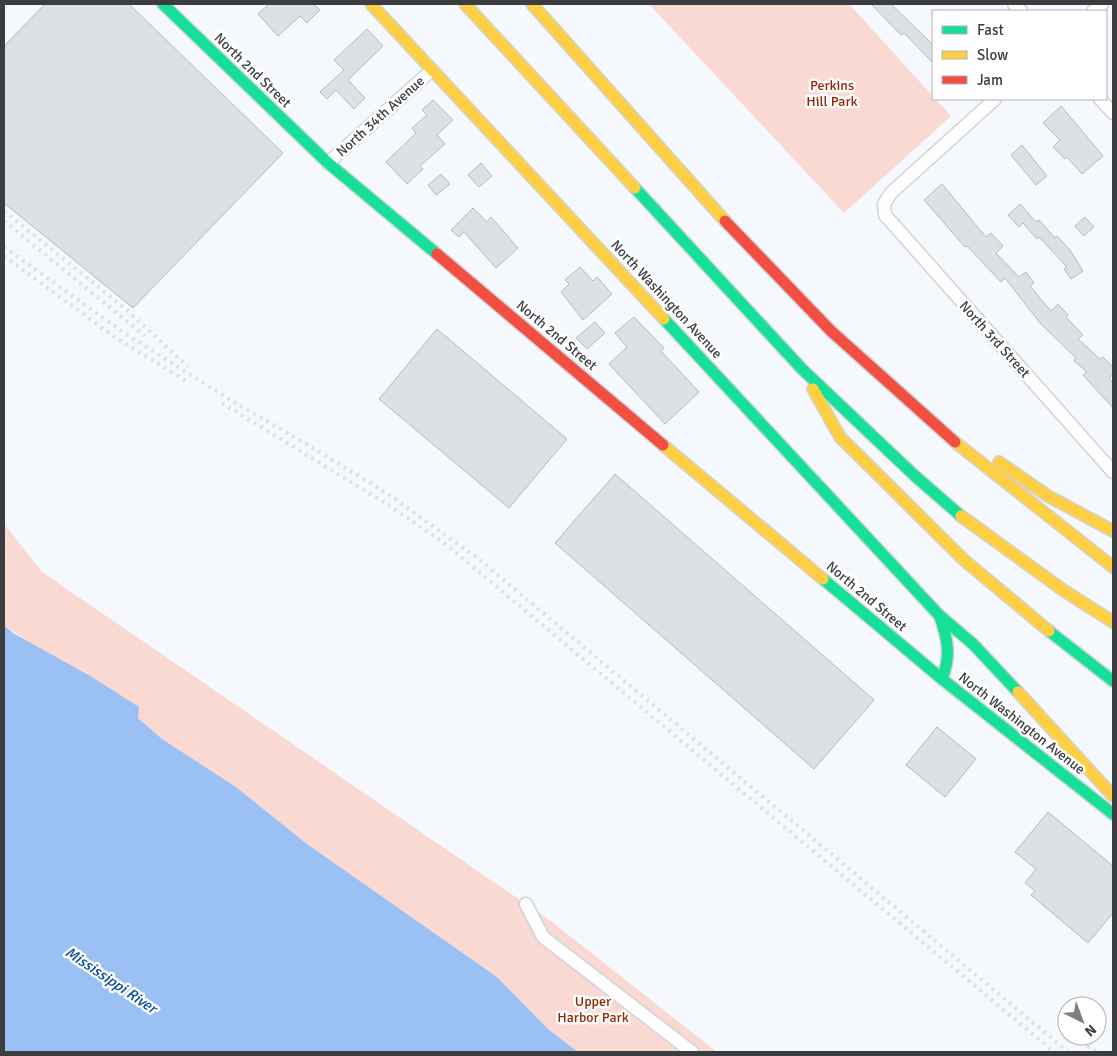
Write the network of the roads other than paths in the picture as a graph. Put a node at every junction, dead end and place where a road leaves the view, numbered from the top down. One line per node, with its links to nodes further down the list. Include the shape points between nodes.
1 (163, 4): 9 (main road, North 2nd Street)
2 (371, 4): 5 (main road, North Washington Avenue)
3 (465, 4): 11 (main road)
4 (532, 4): 10 (main road)
5 (432, 70): 9 (street, North 34th Avenue); 15 (main road, North Washington Avenue)
6 (994, 100): 12 (street, North 3rd Street, via 891,193 884,204 885,215)
7 (1101, 100): 8 (street)
8 (1113, 113)
9 (328, 163): 17 (main road, North 2nd Street)
10 (795, 295): 13 (main road, via 1016,474 1071,510); 14 (main road, via 935,426 1017,495)
11 (802, 369): 16 (main road, via 964,518); 18 (main road, via 840,437 871,469 988,582)
12 (1113, 472)
13 (1113, 531)
14 (1113, 567)
15 (939, 614): 17 (main road, North Washington Avenue, via 950,659); 19 (main road, North Washington Avenue, via 973,644)
16 (1113, 622)
17 (942, 679): 20 (main road, North Washington Avenue)
18 (1113, 681)
19 (1113, 796)
20 (1113, 814)
21 (526, 904): 22 (street, via 543,937)
22 (692, 1052)

